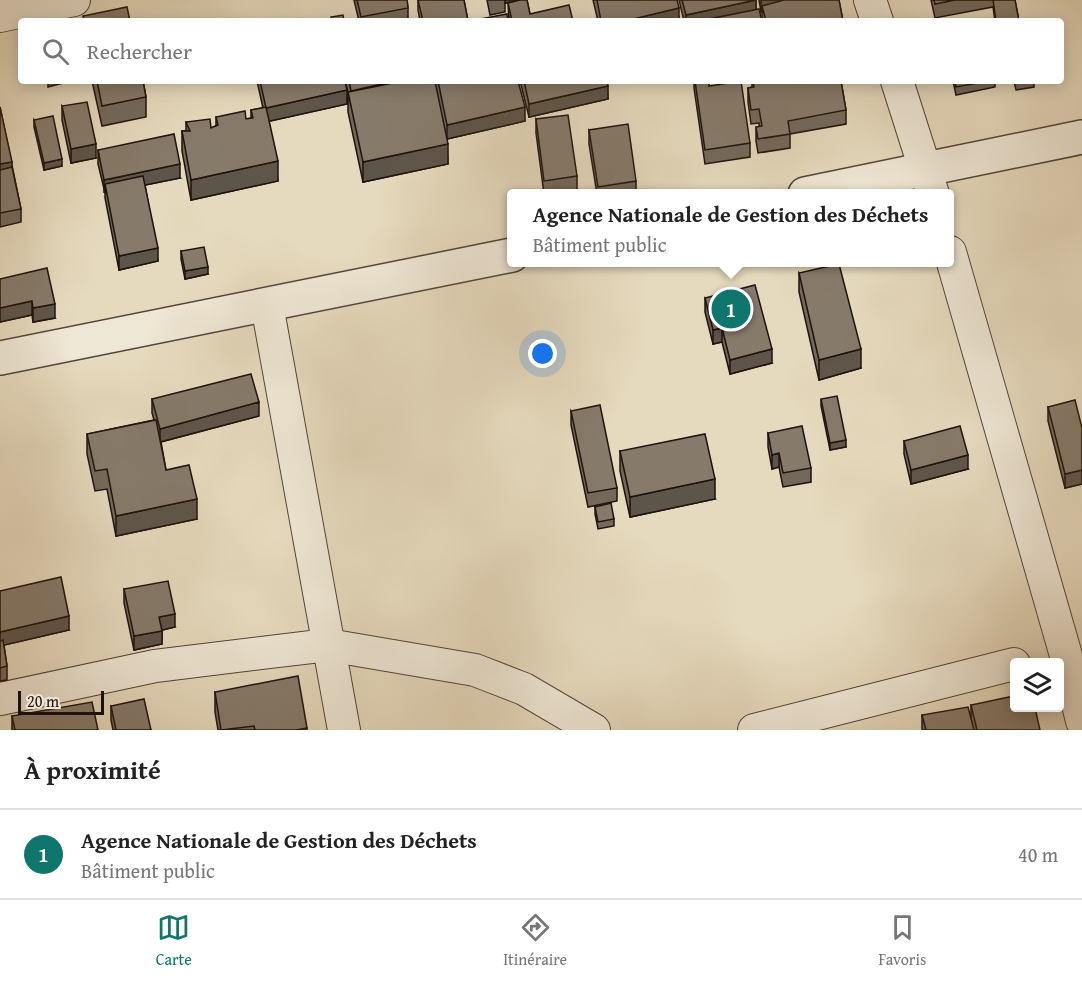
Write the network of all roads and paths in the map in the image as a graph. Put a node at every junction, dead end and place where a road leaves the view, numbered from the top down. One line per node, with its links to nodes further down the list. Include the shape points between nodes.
1 (74, 0): 3 (street)
2 (870, 0): 4 (street)
3 (0, 15)
4 (876, 18)
5 (898, 84): 7 (street)
6 (1082, 137): 7 (street)
7 (929, 181): 8 (street)
8 (853, 189)
9 (507, 256): 11 (street)
10 (954, 265): 14 (street)
11 (267, 305): 12 (street); 13 (street)
12 (0, 358)
13 (328, 645): 17 (street, via 155,666); 19 (street); 20 (street, via 475,670 524,689)
14 (1074, 649): 15 (street); 18 (street)
15 (1041, 658)
16 (1010, 665): 21 (street)
17 (0, 699)
18 (1082, 721)
19 (344, 730)
20 (594, 730)
21 (754, 730)

